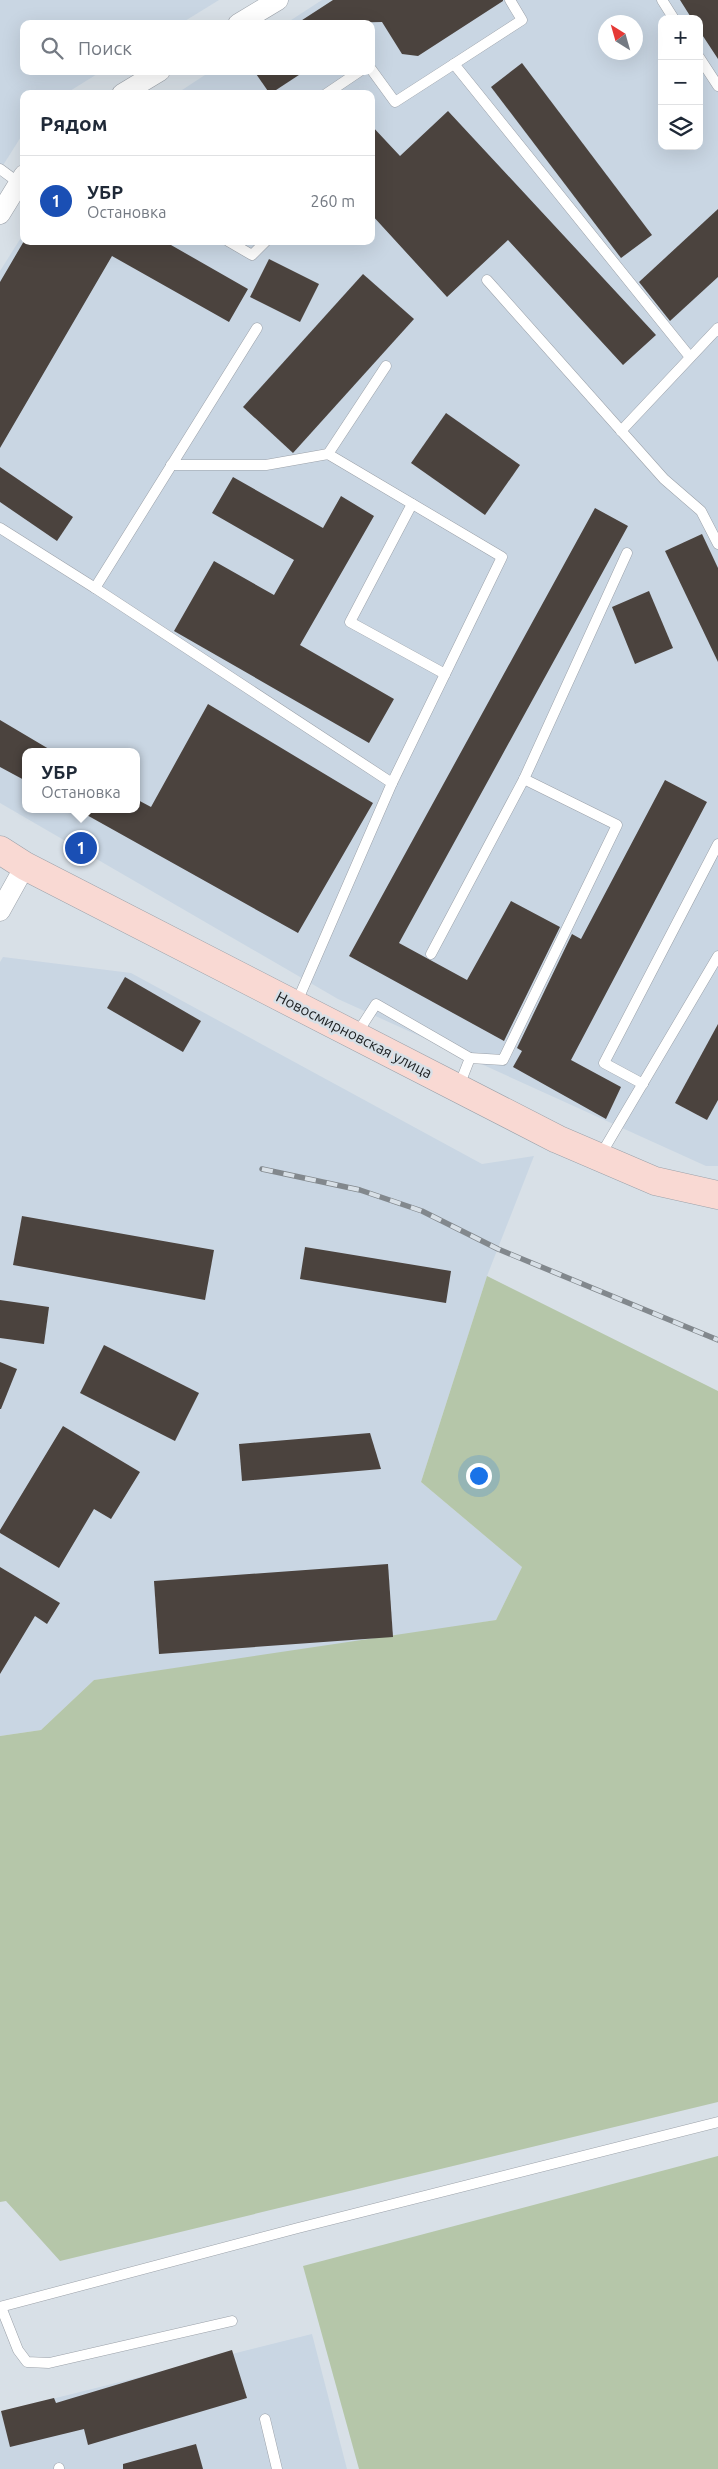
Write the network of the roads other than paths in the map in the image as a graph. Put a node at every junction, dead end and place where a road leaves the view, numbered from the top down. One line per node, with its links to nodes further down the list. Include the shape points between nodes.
1 (278, 0): 5 (street)
2 (510, 0): 7 (lane, via 522,20)
3 (662, 0): 4 (lane)
4 (671, 15)
5 (245, 20)
6 (701, 60): 11 (lane)
7 (454, 64): 8 (lane, via 395,102); 23 (lane)
8 (375, 74)
9 (153, 75): 12 (street)
10 (354, 75): 13 (lane)
11 (718, 86)
12 (129, 90)
13 (332, 90)
14 (0, 169): 15 (lane)
15 (20, 179)
16 (20, 181): 17 (street)
17 (0, 214)
18 (235, 245): 19 (lane, via 252,255)
19 (262, 245)
20 (487, 280): 25 (lane)
21 (257, 328): 27 (lane)
22 (718, 328): 23 (lane)
23 (690, 357): 25 (lane)
24 (386, 366): 26 (lane)
25 (620, 430): 30 (lane, via 664,479 702,511)
26 (328, 454): 27 (lane, via 266,465); 28 (lane)
27 (171, 466): 32 (lane)
28 (412, 504): 33 (lane, via 502,557); 33 (lane, via 350,622)
29 (0, 528): 32 (lane)
30 (718, 544)
31 (627, 554): 34 (lane)
32 (95, 588): 35 (lane)
33 (445, 674): 35 (lane)
34 (524, 779): 40 (lane); 44 (lane, via 617,825 503,1060)
35 (392, 783): 42 (lane)
36 (718, 844): 45 (lane, via 604,1063)
37 (0, 850): 38 (street, Новосмирновская улица)
38 (25, 866): 39 (street); 42 (street, Новосмирновская улица)
39 (0, 911)
40 (431, 954)
41 (718, 956): 45 (lane)
42 (296, 1005): 43 (street, Новосмирновская улица)
43 (356, 1036): 44 (lane, via 376,1004); 46 (street, Новосмирновская улица)
44 (470, 1058): 46 (lane)
45 (643, 1084): 47 (lane)
46 (458, 1088): 47 (street, Новосмирновская улица, via 557,1139)
47 (600, 1157): 48 (street, Новосмирновская улица, via 655,1181)
48 (718, 1195)
49 (718, 2122): 50 (lane)
50 (1, 2307): 51 (lane, via 18,2350 27,2362 49,2363)
51 (232, 2321)
52 (266, 2419): 53 (lane)
53 (277, 2469)

